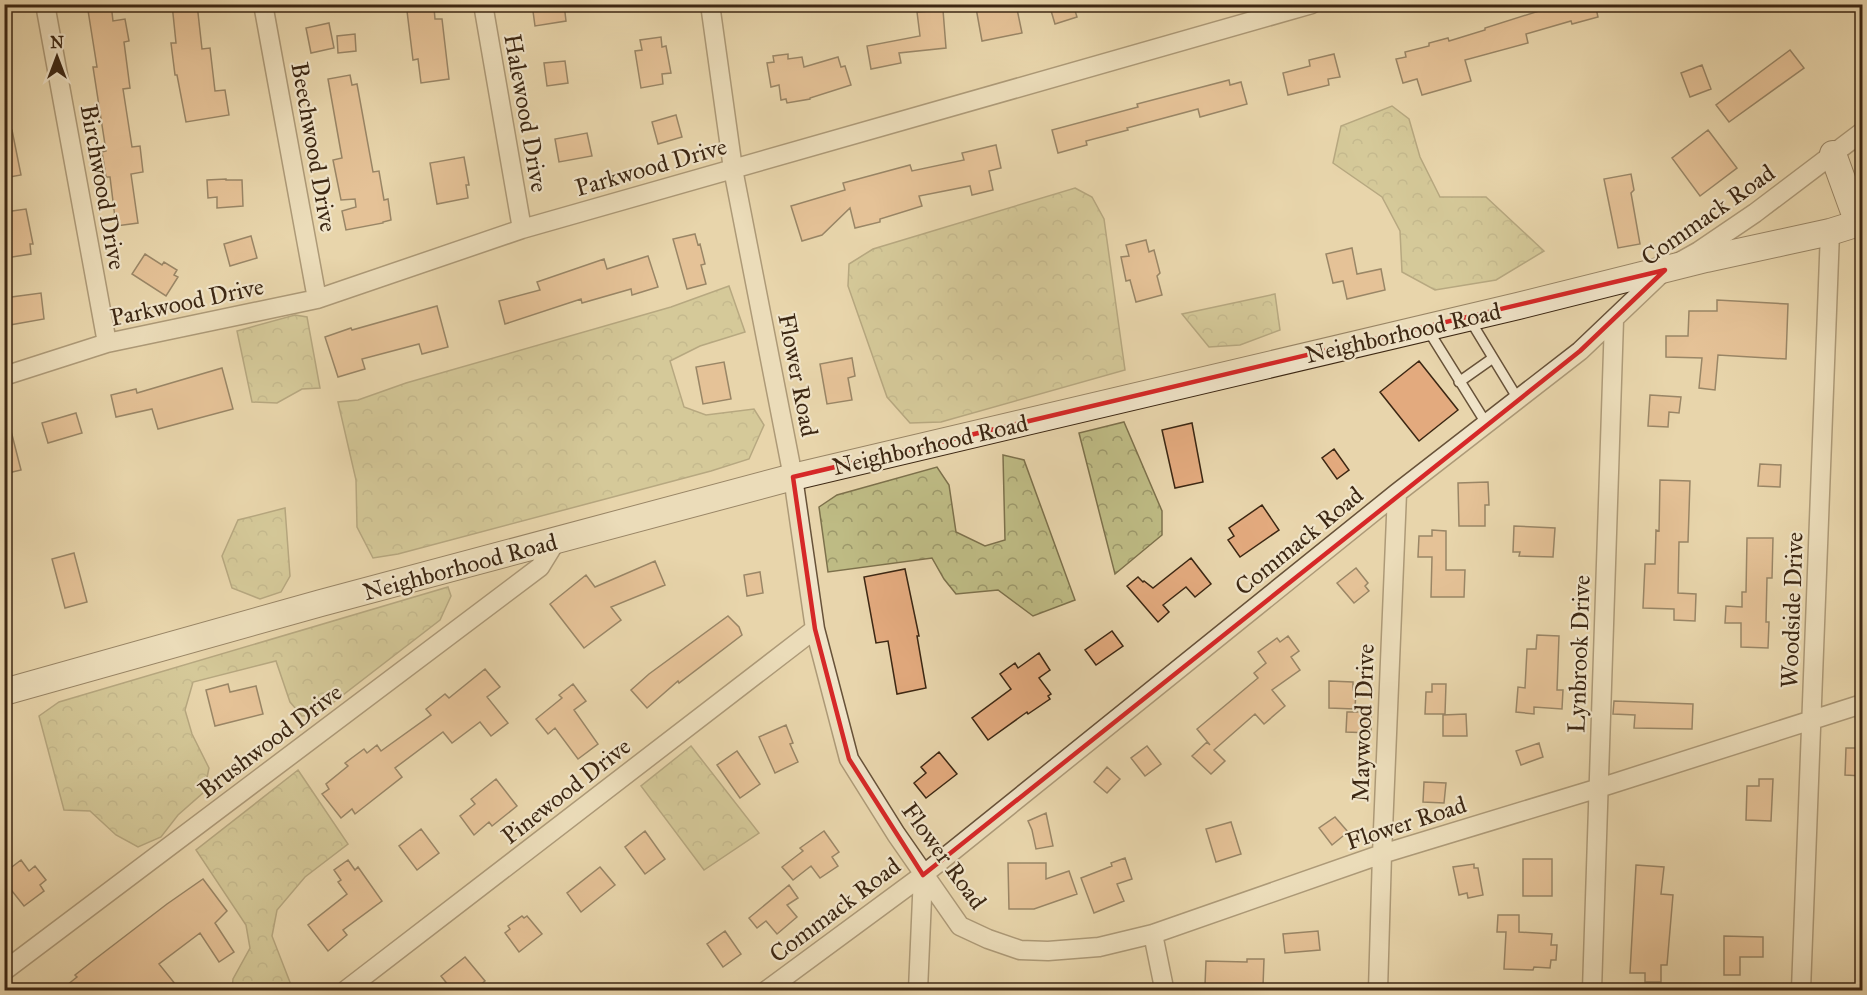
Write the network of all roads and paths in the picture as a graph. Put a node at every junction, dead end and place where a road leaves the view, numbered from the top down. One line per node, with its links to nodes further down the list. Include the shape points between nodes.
1 (45, 4): 17 (street, Birchwood Drive)
2 (263, 4): 13 (street, Beechwood Drive)
3 (483, 4): 10 (street, Halewood Drive)
4 (710, 4): 8 (street, Flower Road)
5 (1312, 4): 8 (street, Parkwood Drive)
6 (1863, 132): 7 (street, Commack Road)
7 (1833, 154): 9 (main road); 12 (street, Commack Road, via 1755,213)
8 (733, 169): 10 (street, Parkwood Drive); 23 (street, Flower Road)
9 (1860, 223): 11 (main road, Neighborhood Road)
10 (522, 229): 13 (street, Parkwood Drive)
11 (1830, 232): 12 (main road, Neighborhood Road); 29 (street, Woodside Drive)
12 (1665, 270): 14 (main road, Neighborhood Road); 15 (street, Commack Road)
13 (317, 299): 17 (street, Parkwood Drive)
14 (1468, 318): 16 (main road, Neighborhood Road); 18 (lane)
15 (1614, 320): 21 (street, Commack Road); 30 (street, Lynbrook Drive)
16 (1427, 328): 20 (lane); 23 (main road, Neighborhood Road)
17 (107, 343): 19 (street, Parkwood Drive)
18 (1493, 358): 20 (lane); 21 (lane)
19 (4, 376)
20 (1459, 382): 22 (lane)
21 (1518, 399): 22 (street, Commack Road)
22 (1486, 423): 24 (street, Commack Road)
23 (793, 477): 25 (main road, Neighborhood Road); 26 (street, Flower Road)
24 (1397, 493): 31 (street, Maywood Drive); 32 (street, Commack Road)
25 (556, 541): 27 (main road, Neighborhood Road); 34 (street, Brushwood Drive, via 540,567)
26 (815, 630): 32 (street, Flower Road, via 849,759); 35 (street, Pinewood Drive)
27 (4, 692)
28 (1863, 705): 29 (street, Flower Road)
29 (1812, 721): 30 (street, Flower Road); 41 (street, Woodside Drive)
30 (1599, 788): 31 (street, Flower Road); 40 (street, Lynbrook Drive)
31 (1382, 854): 33 (street, Flower Road); 39 (street, Maywood Drive)
32 (923, 875): 33 (street, Flower Road, via 960,926 1020,950 1099,947); 36 (street, Commack Road); 37 (street)
33 (1153, 934): 38 (street)
34 (4, 971)
35 (346, 990)
36 (767, 990)
37 (918, 990)
38 (1162, 990)
39 (1378, 990)
40 (1592, 990)
41 (1801, 990)

